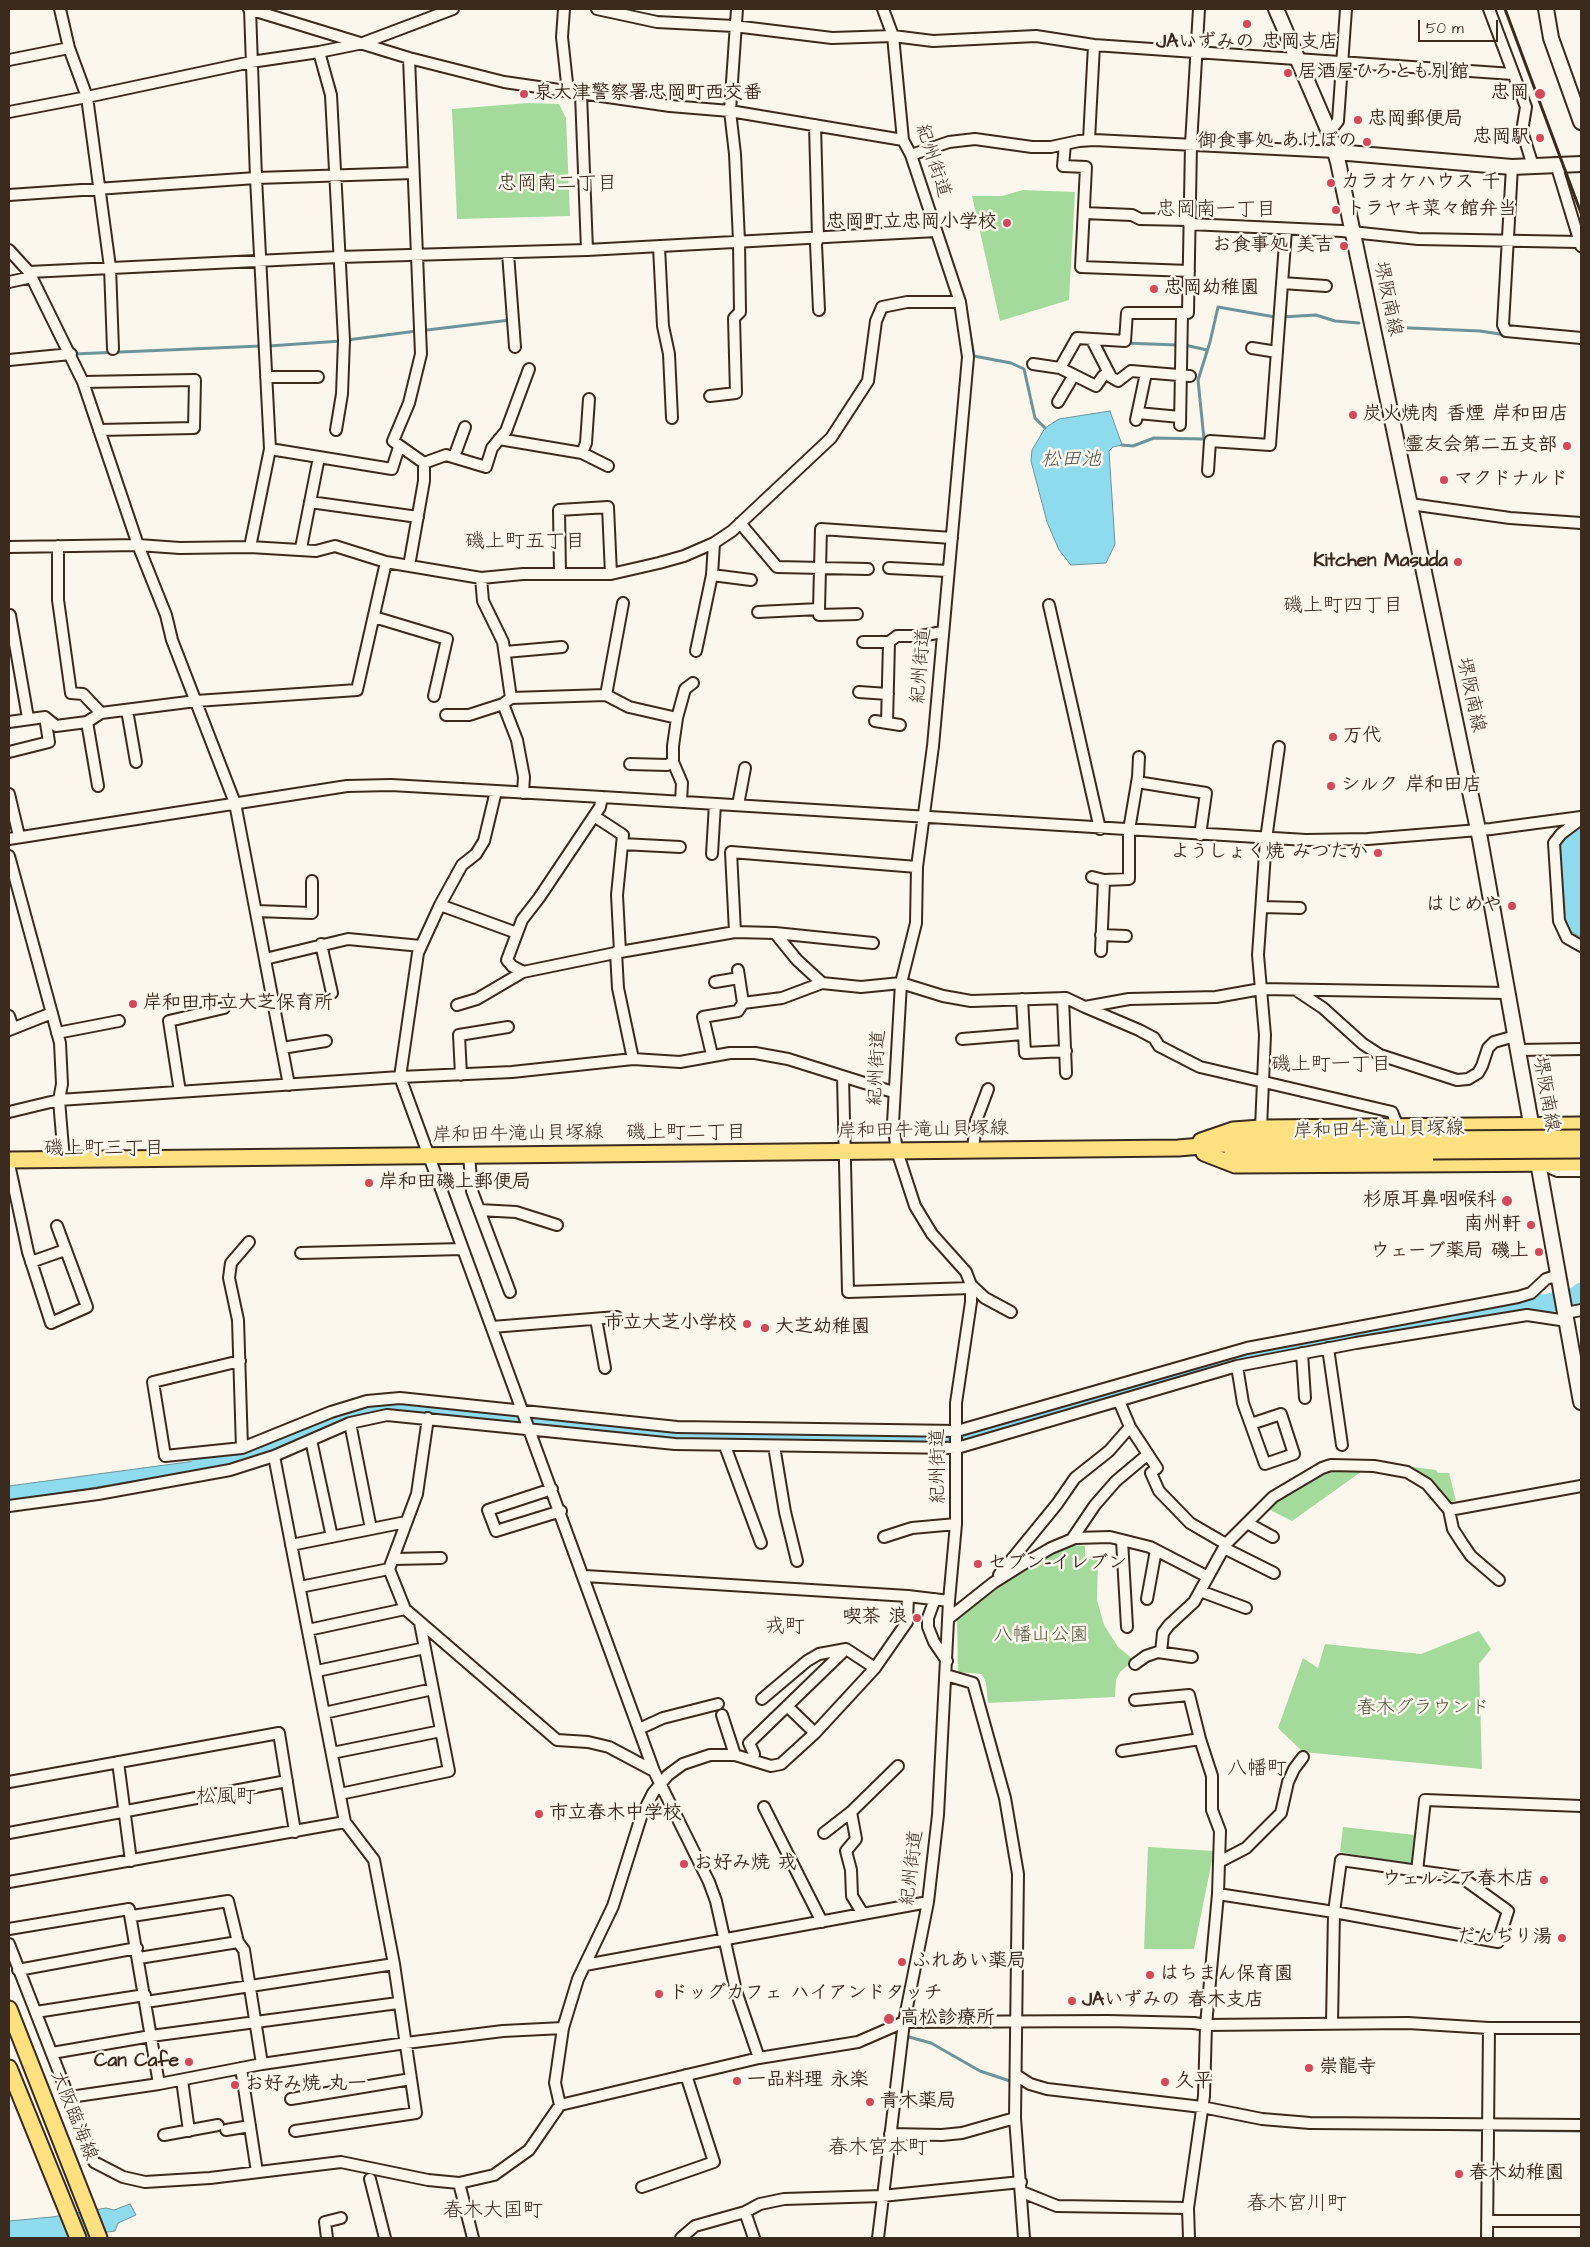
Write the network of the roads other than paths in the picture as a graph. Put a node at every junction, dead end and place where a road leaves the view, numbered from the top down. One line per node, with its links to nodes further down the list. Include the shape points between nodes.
1 (60, 9): 17 (street)
2 (249, 9): 15 (street); 23 (street)
3 (453, 9): 15 (street)
4 (564, 9): 26 (street, via 562,37)
5 (597, 9): 13 (street, via 657,22)
6 (737, 9): 13 (street)
7 (883, 9): 14 (street, 紀州街道)
8 (1199, 9): 19 (street)
9 (1276, 9): 21 (main road, 堺阪南線)
10 (1346, 9): 24 (street)
11 (1489, 9): 25 (street)
12 (1546, 9): 31 (main road, via 1551,38)
13 (734, 26): 14 (street, via 832,38); 29 (street)
14 (892, 36): 16 (street, via 933,41 1036,36); 34 (street, 紀州街道)
15 (363, 42): 18 (street); 20 (street)
16 (1094, 45): 19 (street); 35 (street)
17 (69, 48): 22 (street); 28 (street)
18 (319, 52): 23 (street); 45 (street, via 331,96)
19 (1196, 52): 21 (street); 37 (street)
20 (409, 58): 26 (street, via 504,82); 44 (street)
21 (1297, 59): 24 (street); 33 (main road, 堺阪南線)
22 (9, 60)
23 (251, 62): 28 (street); 46 (street)
24 (1343, 62): 25 (street); 33 (street, via 1338,121)
25 (1514, 74): 42 (street, via 1526,107 1522,131)
26 (568, 92): 27 (street)
27 (581, 94): 29 (street); 60 (street)
28 (88, 98): 30 (street); 47 (street)
29 (730, 111): 32 (street); 55 (street)
30 (9, 112)
31 (1581, 122)
32 (815, 125): 34 (street); 54 (street)
33 (1329, 132): 38 (main road, 堺阪南線)
34 (904, 140): 39 (street, 紀州街道)
35 (1089, 140): 36 (street); 37 (street)
36 (1066, 144): 39 (street, via 1032,147 975,139 949,142); 49 (street, via 1064,166 1086,167)
37 (1192, 144): 38 (street); 50 (street)
38 (1336, 152): 43 (main road); 53 (main road, 堺阪南線)
39 (911, 154): 52 (street, 紀州街道)
40 (1556, 164): 41 (main road); 42 (main road); 57 (street)
41 (1581, 164)
42 (1533, 166): 43 (main road)
43 (1512, 167): 56 (street)
44 (413, 173): 45 (street); 62 (street)
45 (336, 175): 46 (street); 63 (street)
46 (256, 178): 47 (street); 64 (street)
47 (99, 188): 48 (street); 65 (street)
48 (9, 195)
49 (1084, 213): 50 (street); 66 (street, via 1081,267)
50 (1189, 222): 51 (street); 66 (street)
51 (1286, 230): 53 (street); 69 (street)
52 (936, 231): 54 (street); 71 (street, 紀州街道)
53 (1354, 233): 56 (street); 109 (main road, 堺阪南線)
54 (818, 238): 55 (street); 72 (street)
55 (739, 241): 58 (street); 92 (street, via 740,312 734,318 736,393)
56 (1508, 242): 57 (street); 74 (street, via 1503,325 1506,331)
57 (1580, 244)
58 (659, 247): 60 (street); 95 (street)
59 (9, 250): 67 (street)
60 (587, 250): 61 (street)
61 (508, 253): 62 (street); 76 (street)
62 (418, 254): 63 (street); 100 (street, via 422,354 409,403 393,441)
63 (339, 257): 64 (street); 98 (street, via 344,340 342,394)
64 (260, 260): 65 (street); 90 (street)
65 (110, 267): 67 (street); 78 (street)
66 (1189, 271): 73 (street, via 1188,313)
67 (31, 274): 68 (street); 80 (street)
68 (9, 282)
69 (1282, 283): 70 (street); 79 (street)
70 (1326, 286)
71 (960, 302): 111 (street, via 907,302 882,308 876,321 868,381 849,412 831,438); 113 (street, 紀州街道, via 968,357)
72 (819, 310)
73 (1182, 313): 75 (street, via 1127,312 1125,341); 89 (street)
74 (1581, 338)
75 (1092, 340): 83 (street, via 1077,338); 85 (street)
76 (515, 347)
77 (1252, 348): 79 (street)
78 (114, 349)
79 (1277, 352): 107 (street, via 1270,445 1210,441)
80 (71, 354): 81 (street); 91 (street)
81 (9, 360)
82 (1032, 364): 83 (street)
83 (1060, 368): 87 (street)
84 (529, 369): 99 (street, via 506,431)
85 (1108, 373): 86 (street, via 1118,381 1131,372); 87 (street, via 1096,386)
86 (1146, 373): 89 (street); 89 (street, via 1137,416 1180,421)
87 (1074, 375): 94 (street)
88 (318, 376): 90 (street)
89 (1186, 376)
90 (266, 377): 101 (street)
91 (84, 382): 97 (street); 97 (street, via 195,380 194,428)
92 (710, 396)
93 (589, 399): 102 (street, via 586,443)
94 (1058, 402)
95 (672, 418)
96 (465, 427): 104 (street)
97 (99, 430): 115 (street)
98 (336, 430)
99 (499, 440): 102 (street); 104 (street, via 492,448 486,467)
100 (399, 447): 103 (street, via 392,469); 105 (street)
101 (270, 449): 103 (street); 118 (street)
102 (582, 453): 106 (street)
103 (319, 457): 108 (street)
104 (454, 457): 105 (street, via 446,455)
105 (424, 463): 110 (street)
106 (608, 466)
107 (1208, 471)
108 (310, 502): 110 (street); 119 (street)
109 (1410, 504): 112 (street, via 1510,518); 186 (main road, 堺阪南線)
110 (418, 517): 121 (street)
111 (740, 523): 114 (street); 122 (street, via 777,567)
112 (1581, 523)
113 (952, 538): 122 (street, via 820,529); 125 (street, 紀州街道)
114 (714, 543): 127 (street, via 684,556); 128 (street)
115 (138, 545): 116 (street); 118 (street); 152 (street)
116 (58, 546): 117 (street); 155 (street, via 58,600 71,693 83,694)
117 (9, 547)
118 (250, 547): 119 (street)
119 (301, 548): 120 (street, via 316,551 335,546)
120 (386, 562): 121 (street); 137 (street)
121 (409, 566): 129 (street)
122 (820, 568): 124 (street); 133 (street)
123 (889, 568): 125 (street)
124 (868, 569)
125 (948, 571): 139 (street, 紀州街道)
126 (560, 574): 127 (street); 127 (street, via 559,510 608,507); 129 (street)
127 (611, 574)
128 (712, 575): 130 (street); 143 (street)
129 (481, 578): 144 (street, via 483,601 503,642)
130 (751, 580)
131 (623, 602): 150 (street)
132 (1049, 605): 185 (street)
133 (819, 610): 134 (street); 136 (street, via 819,616)
134 (758, 612)
135 (10, 614): 138 (street)
136 (858, 614)
137 (374, 617): 151 (street, via 447,639); 152 (street, via 357,690)
138 (11, 632): 145 (street)
139 (942, 632): 141 (street, via 897,636); 183 (street, 紀州街道, via 933,746)
140 (863, 642): 141 (street)
141 (889, 642): 149 (street)
142 (562, 647): 144 (street)
143 (696, 651)
144 (504, 652): 153 (street)
145 (20, 674): 146 (street); 158 (street)
146 (9, 677)
147 (692, 683): 159 (street, via 685,689)
148 (859, 692): 149 (street)
149 (888, 694): 163 (street)
150 (606, 695): 153 (street); 159 (street, via 629,707)
151 (434, 696)
152 (196, 701): 154 (street); 179 (street)
153 (507, 701): 156 (street, via 469,715); 175 (street, via 524,778)
154 (127, 710): 155 (street); 168 (street)
155 (101, 713): 162 (street)
156 (446, 714)
157 (45, 717): 158 (street); 162 (street, via 56,726); 166 (street, via 49,742)
158 (28, 718): 161 (street)
159 (677, 718): 169 (street)
160 (875, 721): 163 (street)
161 (9, 722)
162 (87, 722): 173 (street)
163 (887, 723): 164 (street)
164 (900, 725)
165 (1278, 747): 190 (street)
166 (9, 752)
167 (1139, 757): 172 (street)
168 (136, 762)
169 (673, 762): 170 (street, via 667,765); 178 (street, via 682,783)
170 (630, 764)
171 (745, 768): 181 (street)
172 (1137, 782): 187 (street); 188 (street, via 1206,793)
173 (98, 786)
174 (496, 792): 175 (street); 179 (street, via 348,786); 199 (street, via 484,841 476,854 462,865)
175 (523, 793): 177 (street)
176 (9, 794): 189 (street)
177 (602, 797): 178 (street); 182 (street)
178 (681, 802): 180 (street)
179 (235, 803): 189 (street); 202 (street)
180 (715, 804): 181 (street); 193 (street)
181 (738, 805): 183 (street)
182 (594, 816): 191 (street, via 623,835); 204 (street, via 522,920)
183 (922, 817): 185 (street); 195 (street, 紀州街道)
184 (1581, 818): 186 (street); 211 (street, via 1554,843 1558,921 1567,938)
185 (1100, 829): 187 (street)
186 (1478, 829): 190 (street, via 1368,839); 222 (main road, 堺阪南線)
187 (1129, 830): 188 (street); 197 (street, via 1129,879)
188 (1200, 834): 190 (street)
189 (14, 837)
190 (1266, 839): 200 (street)
191 (622, 844): 192 (street); 213 (street, via 617,895)
192 (680, 847)
193 (712, 854)
194 (9, 856): 229 (street)
195 (916, 867): 203 (street, via 732,852); 218 (street, 紀州街道, via 916,924)
196 (1092, 877): 197 (street)
197 (1104, 880): 206 (street)
198 (312, 882): 202 (street, via 312,913)
199 (440, 905): 204 (street); 210 (street)
200 (1262, 907): 201 (street); 219 (street, via 1258,955)
201 (1300, 908)
202 (256, 912): 214 (street)
203 (735, 932): 205 (street); 213 (street)
204 (517, 933): 215 (street, via 507,960)
205 (775, 933): 208 (street); 217 (street)
206 (1102, 935): 207 (street); 212 (street)
207 (1126, 936)
208 (873, 943)
209 (321, 944): 210 (street, via 348,938); 214 (street); 221 (street)
210 (421, 946): 248 (street, via 414,972)
211 (1581, 946)
212 (1101, 951)
213 (618, 952): 215 (street); 244 (street, via 618,988)
214 (265, 959): 239 (street)
215 (523, 972): 226 (street, via 477,998)
216 (715, 982): 225 (street, via 739,974)
217 (822, 983): 218 (street, via 861,987); 225 (street, via 782,998)
218 (901, 983): 224 (street, via 943,996 971,1000); 253 (street, 紀州街道)
219 (1261, 990): 220 (street); 227 (street, via 1216,997 1130,999); 249 (street, via 1265,1036)
220 (1296, 990): 222 (street); 236 (street, via 1324,1008 1380,1055 1457,1080 1468,1079 1478,1073 1488,1048 1494,1042)
221 (332, 993)
222 (1508, 993): 236 (main road, 堺阪南線)
223 (1063, 998): 224 (street); 227 (street); 242 (street)
224 (1022, 999): 235 (street)
225 (743, 1003): 243 (street, via 738,1011 703,1017)
226 (457, 1005)
227 (1085, 1007): 249 (street, via 1139,1030 1154,1038 1159,1046 1200,1067)
228 (224, 1008): 252 (street, via 169,1021)
229 (52, 1013): 233 (street); 234 (street)
230 (9, 1016): 233 (street)
231 (119, 1021): 234 (street)
232 (508, 1027): 246 (street, via 459,1035)
233 (11, 1029)
234 (57, 1033): 254 (street, via 62,1084)
235 (1023, 1034): 237 (street); 242 (street, via 1025,1053)
236 (1515, 1036): 240 (main road, 堺阪南線)
237 (962, 1039)
238 (326, 1041): 239 (street)
239 (282, 1048): 250 (street)
240 (1518, 1050): 241 (street); 257 (main road, 堺阪南線)
241 (1581, 1050)
242 (1066, 1051): 245 (street)
243 (712, 1054): 244 (street, via 680,1062); 247 (street, via 755,1053)
244 (633, 1058): 246 (street)
245 (1066, 1073)
246 (461, 1075): 248 (street)
247 (843, 1076): 253 (street); 267 (street)
248 (400, 1077): 250 (street); 269 (street)
249 (1263, 1083): 259 (street, via 1392,1112); 260 (street)
250 (289, 1084): 252 (street)
251 (988, 1089): 264 (street, via 976,1121)
252 (180, 1092): 254 (street)
253 (893, 1092): 266 (street, 紀州街道)
254 (59, 1100): 255 (street); 272 (street)
255 (9, 1112)
256 (1581, 1118): 257 (street, via 1548,1118)
257 (1532, 1125): 258 (main road); 259 (main road); 275 (main road, 堺阪南線)
258 (1581, 1125)
259 (1398, 1127): 260 (main road)
260 (1261, 1128): 263 (main road, via 1233,1130)
261 (1581, 1138): 262 (main road, 岸和田牛滝山貝塚線, bridge)
262 (1433, 1145): 263 (main road, 岸和田牛滝山貝塚線, via 1271,1140); 265 (main road, 岸和田牛滝山貝塚線, bridge); 268 (main road, 岸和田牛滝山貝塚線)
263 (1178, 1148): 264 (main road, 岸和田牛滝山貝塚線); 268 (main road, 岸和田牛滝山貝塚線)
264 (973, 1150): 266 (main road, 岸和田牛滝山貝塚線)
265 (1581, 1150)
266 (897, 1151): 267 (main road, 岸和田牛滝山貝塚線); 286 (street, 紀州街道, via 923,1222 966,1272)
267 (844, 1152): 270 (main road, 岸和田牛滝山貝塚線); 286 (street, via 848,1292)
268 (1204, 1153): 275 (main road, via 1235,1165)
269 (430, 1156): 270 (main road, 岸和田牛滝山貝塚線); 272 (main road, 岸和田牛滝山貝塚線); 281 (street)
270 (469, 1156): 277 (street, via 472,1191)
271 (9, 1160): 272 (main road, 岸和田牛滝山貝塚線)
272 (64, 1160)
273 (1581, 1163): 275 (main road)
274 (9, 1164): 284 (street)
275 (1539, 1164): 276 (street, via 1557,1171); 285 (main road, 堺阪南線)
276 (1581, 1171)
277 (479, 1210): 278 (street, via 516,1212); 287 (street)
278 (557, 1225)
279 (57, 1226): 282 (street)
280 (249, 1242): 298 (street, via 232,1263 230,1278 238,1320)
281 (462, 1249): 283 (street); 293 (street)
282 (66, 1250): 284 (street); 284 (street, via 87,1307 51,1323)
283 (300, 1253)
284 (31, 1262)
285 (1560, 1278): 290 (main road, 堺阪南線); 294 (street, via 1546,1279 1531,1293 1518,1298)
286 (971, 1286): 289 (street); 310 (street, 紀州街道, via 956,1403)
287 (510, 1292)
288 (1581, 1310): 290 (street)
289 (1011, 1312)
290 (1566, 1314): 295 (street, via 1527,1316); 303 (main road, 堺阪南線)
291 (617, 1318): 292 (street)
292 (596, 1319): 293 (street); 300 (street)
293 (492, 1327): 304 (street)
294 (1353, 1328): 295 (street); 310 (street, via 1247,1348)
295 (1356, 1343): 296 (street)
296 (1328, 1348): 297 (street); 312 (street)
297 (1302, 1353): 299 (street); 301 (street)
298 (240, 1361): 315 (street); 315 (street, via 153,1382 165,1456)
299 (1237, 1366): 302 (street); 307 (street, via 1243,1403)
300 (605, 1368)
301 (1305, 1398)
302 (1119, 1401): 308 (street); 310 (street)
303 (1581, 1402)
304 (525, 1413): 309 (street); 310 (street, via 677,1427); 315 (street, via 400,1398 367,1401)
305 (428, 1418): 306 (street, via 387,1415); 309 (street); 323 (street, via 417,1494)
306 (350, 1424): 311 (street); 326 (street)
307 (1251, 1424): 307 (street, via 1265,1464 1294,1454 1281,1414)
308 (1130, 1427): 316 (street); 343 (street, via 1109,1452 1075,1478)
309 (530, 1428): 313 (street, via 675,1444); 319 (street)
310 (957, 1439): 314 (street); 325 (street, 紀州街道)
311 (311, 1440): 317 (street); 327 (street)
312 (1342, 1445)
313 (725, 1446): 314 (street); 332 (street)
314 (774, 1446): 337 (street)
315 (242, 1448)
316 (1147, 1454): 330 (street, via 1116,1481); 334 (street, via 1156,1468 1151,1473 1154,1482 1172,1506 1190,1523)
317 (274, 1456): 320 (street, via 230,1470); 333 (street)
318 (1581, 1486): 321 (street)
319 (552, 1489): 322 (street); 322 (street, via 488,1510 493,1524 496,1531)
320 (9, 1506)
321 (1449, 1510): 324 (street, via 1427,1484 1407,1472 1374,1466 1331,1465 1285,1488); 342 (street, via 1453,1529 1462,1544)
322 (561, 1511): 340 (street)
323 (406, 1522): 326 (street); 338 (street)
324 (1247, 1523): 329 (street); 334 (street)
325 (956, 1524): 328 (street, via 912,1528); 349 (street, 紀州街道)
326 (370, 1529): 327 (street)
327 (332, 1537): 333 (street)
328 (884, 1537)
329 (1273, 1537)
330 (1072, 1539): 331 (street, via 1110,1537); 343 (street)
331 (1122, 1540): 335 (street); 354 (street)
332 (761, 1544)
333 (291, 1545): 344 (street)
334 (1225, 1546): 339 (street); 341 (street)
335 (1156, 1550): 341 (street); 348 (street)
336 (441, 1558): 338 (street)
337 (797, 1560)
338 (391, 1564): 344 (street); 351 (street)
339 (1274, 1573)
340 (585, 1576): 346 (street); 372 (street)
341 (1208, 1577): 345 (street)
342 (1499, 1580)
343 (992, 1584): 352 (street)
344 (300, 1587): 355 (street)
345 (1200, 1591): 350 (street); 358 (street, via 1194,1602 1163,1632)
346 (908, 1596): 347 (street); 362 (street, via 907,1622)
347 (936, 1599): 349 (street); 360 (street, via 928,1627)
348 (1146, 1599)
349 (949, 1601): 352 (street, 紀州街道)
350 (1246, 1608)
351 (405, 1609): 353 (street); 355 (street)
352 (949, 1618): 360 (street, 紀州街道)
353 (420, 1623): 356 (street); 383 (street, via 557,1740 609,1747)
354 (1127, 1627)
355 (308, 1630): 363 (street)
356 (425, 1648): 363 (street); 365 (street)
357 (846, 1649): 362 (street); 366 (street, via 819,1654 807,1661); 369 (street)
358 (1161, 1652): 359 (street); 361 (street, via 1146,1656)
359 (1192, 1656)
360 (947, 1661): 364 (street, 紀州街道)
361 (1135, 1664)
362 (875, 1668): 374 (street)
363 (317, 1671): 370 (street)
364 (946, 1676): 401 (street, 紀州街道, via 938,1815); 421 (street, via 973,1683 1004,1798 1018,1874)
365 (432, 1689): 370 (street); 373 (street)
366 (762, 1699)
367 (1135, 1700): 375 (street, via 1189,1695)
368 (718, 1704): 372 (street, via 663,1718)
369 (787, 1706): 374 (street); 380 (street, via 749,1743 754,1754)
370 (324, 1713): 377 (street)
371 (722, 1715): 378 (street)
372 (639, 1729): 383 (street)
373 (441, 1731): 377 (street); 387 (street, via 449,1772)
374 (815, 1734): 380 (street, via 781,1764 771,1766)
375 (1200, 1740): 376 (street); 397 (street, via 1212,1776 1212,1810 1220,1831)
376 (1122, 1751)
377 (332, 1753): 387 (street)
378 (736, 1755): 380 (street); 386 (street, via 710,1755 683,1764 668,1775)
379 (1304, 1756): 397 (street, via 1288,1782 1281,1813 1246,1848)
380 (752, 1760)
381 (118, 1762): 384 (street, via 279,1733); 385 (street); 391 (street)
382 (898, 1766): 390 (street)
383 (654, 1771): 386 (street)
384 (287, 1781): 391 (street); 393 (street)
385 (9, 1782)
386 (661, 1786): 407 (street, via 709,1882); 412 (street, via 653,1793 641,1817 613,1906)
387 (340, 1794): 392 (street)
388 (1581, 1806): 398 (street, via 1425,1800)
389 (764, 1807): 405 (street)
390 (851, 1812): 395 (street); 403 (street, via 856,1839 846,1851 852,1870 852,1896)
391 (125, 1813): 394 (street); 396 (street)
392 (345, 1822): 393 (street); 411 (street, via 374,1860)
393 (295, 1832): 396 (street)
394 (9, 1833)
395 (824, 1833)
396 (131, 1861): 399 (street)
397 (1219, 1862): 400 (street)
398 (1417, 1871): 402 (street, via 1341,1860); 402 (street, via 1461,1877 1508,1911 1498,1942)
399 (9, 1882)
400 (1218, 1894): 402 (street); 423 (street)
401 (928, 1902): 403 (street); 419 (street, 紀州街道)
402 (1334, 1912): 422 (street)
403 (863, 1914): 405 (street)
404 (132, 1916): 406 (street, via 129,1909); 408 (street, via 228,1901); 410 (street)
405 (822, 1922): 407 (street)
406 (9, 1929)
407 (725, 1940): 412 (street); 430 (street, via 736,1991)
408 (238, 1942): 410 (street); 414 (street, via 244,1950)
409 (9, 1944): 413 (street)
410 (138, 1953): 413 (street); 415 (street)
411 (394, 1964): 414 (street); 416 (street)
412 (585, 1965): 424 (street)
413 (18, 1970): 418 (street)
414 (250, 1986): 415 (street); 420 (street)
415 (145, 1998): 418 (street); 427 (street)
416 (398, 2003): 420 (street); 428 (street)
417 (9, 2009): 462 (main road, 大阪臨海線)
418 (36, 2012): 429 (street)
419 (904, 2022): 421 (street); 430 (street, via 858,2042); 449 (street, 紀州街道)
420 (256, 2023): 427 (street); 431 (street)
421 (1017, 2023): 423 (street); 435 (street)
422 (1332, 2023): 423 (street); 425 (street)
423 (1206, 2025): 442 (street)
424 (563, 2028): 428 (street, via 503,2031); 441 (street, via 555,2083)
425 (1489, 2028): 426 (street); 444 (street)
426 (1581, 2028)
427 (151, 2036): 429 (street); 438 (street)
428 (406, 2043): 431 (street); 436 (street)
429 (52, 2053): 439 (street)
430 (758, 2058): 434 (street)
431 (262, 2064): 433 (street)
432 (9, 2068): 463 (main road)
433 (241, 2068): 437 (street); 446 (street)
434 (686, 2075): 441 (street); 454 (street, via 714,2162)
435 (1016, 2075): 442 (street, via 1046,2089); 443 (street)
436 (411, 2079): 440 (street); 448 (street, via 416,2113)
437 (182, 2080): 438 (street); 447 (street)
438 (159, 2084): 439 (street)
439 (70, 2097): 451 (street, via 94,2162 123,2177 145,2182)
440 (291, 2099)
441 (560, 2105): 453 (street, via 540,2138 512,2164 494,2175)
442 (1202, 2106): 444 (street, via 1262,2119 1310,2123); 457 (street)
443 (1016, 2118): 449 (street, via 962,2133); 455 (street)
444 (1489, 2125): 445 (street); 460 (street)
445 (1581, 2125)
446 (250, 2126): 447 (street); 451 (street)
447 (189, 2130): 450 (street)
448 (296, 2131)
449 (890, 2134): 456 (street, 紀州街道)
450 (164, 2135)
451 (258, 2172): 453 (street, via 342,2162 428,2180)
452 (370, 2179): 465 (street)
453 (459, 2183): 466 (street)
454 (642, 2187)
455 (1022, 2187): 456 (street); 457 (street, via 1057,2206); 470 (street)
456 (882, 2196): 458 (street, via 784,2199 760,2204); 469 (street, 紀州街道)
457 (1188, 2208): 471 (street)
458 (745, 2212): 467 (street, via 695,2226); 468 (street)
459 (341, 2218): 464 (street, via 325,2222)
460 (1487, 2221): 461 (street); 472 (street)
461 (1581, 2222)
462 (99, 2236)
463 (78, 2238)
464 (327, 2238)
465 (385, 2238)
466 (473, 2238)
467 (681, 2238)
468 (754, 2238)
469 (878, 2238)
470 (1024, 2238)
471 (1189, 2238)
472 (1487, 2238)

